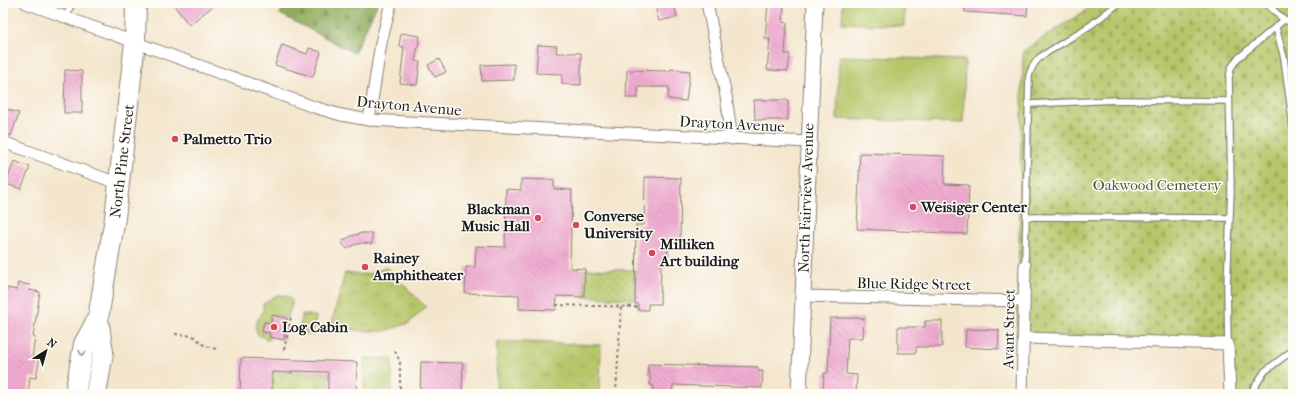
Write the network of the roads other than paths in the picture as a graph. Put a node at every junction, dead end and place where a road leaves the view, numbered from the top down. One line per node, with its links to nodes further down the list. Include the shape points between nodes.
1 (26, 3): 9 (street, Drayton Avenue)
2 (72, 3): 9 (lane)
3 (136, 3): 13 (highway, North Pine Street)
4 (391, 3): 16 (street, via 381,43)
5 (707, 3): 18 (street)
6 (815, 3): 20 (street, North Fairview Avenue)
7 (1119, 3): 15 (lane, via 1091,25 1034,62 1029,76)
8 (1266, 3): 10 (lane)
9 (66, 17): 13 (street, Drayton Avenue)
10 (1284, 20): 11 (lane); 12 (lane)
11 (1293, 23)
12 (1276, 28): 14 (lane, via 1237,59 1231,68); 17 (lane, via 1284,58)
13 (135, 42): 16 (street, Drayton Avenue, via 314,107); 21 (highway, North Pine Street)
14 (1229, 101): 15 (lane, via 1117,100); 23 (lane)
15 (1029, 104): 22 (lane)
16 (369, 120): 18 (street, Drayton Avenue)
17 (1293, 127)
18 (732, 139): 20 (street, Drayton Avenue)
19 (3, 142): 21 (street)
20 (809, 142): 25 (street, North Fairview Avenue)
21 (120, 184): 27 (highway, North Pine Street)
22 (1026, 217): 23 (lane); 24 (lane)
23 (1230, 218): 29 (lane)
24 (1025, 265): 26 (street, Avant Street)
25 (802, 296): 26 (street, Blue Ridge Street); 33 (street, North Fairview Avenue)
26 (1024, 301): 28 (street, Avant Street)
27 (98, 318): 31 (highway, North Pine Street, one-way to 31, via 84,344); 32 (highway, North Pine Street, via 103,352)
28 (1024, 338): 29 (street); 34 (street, Avant Street)
29 (1228, 344): 35 (street)
30 (1293, 350): 36 (lane, via 1265,371)
31 (75, 394)
32 (96, 394)
33 (799, 394)
34 (1022, 394)
35 (1230, 394)
36 (1250, 394)

